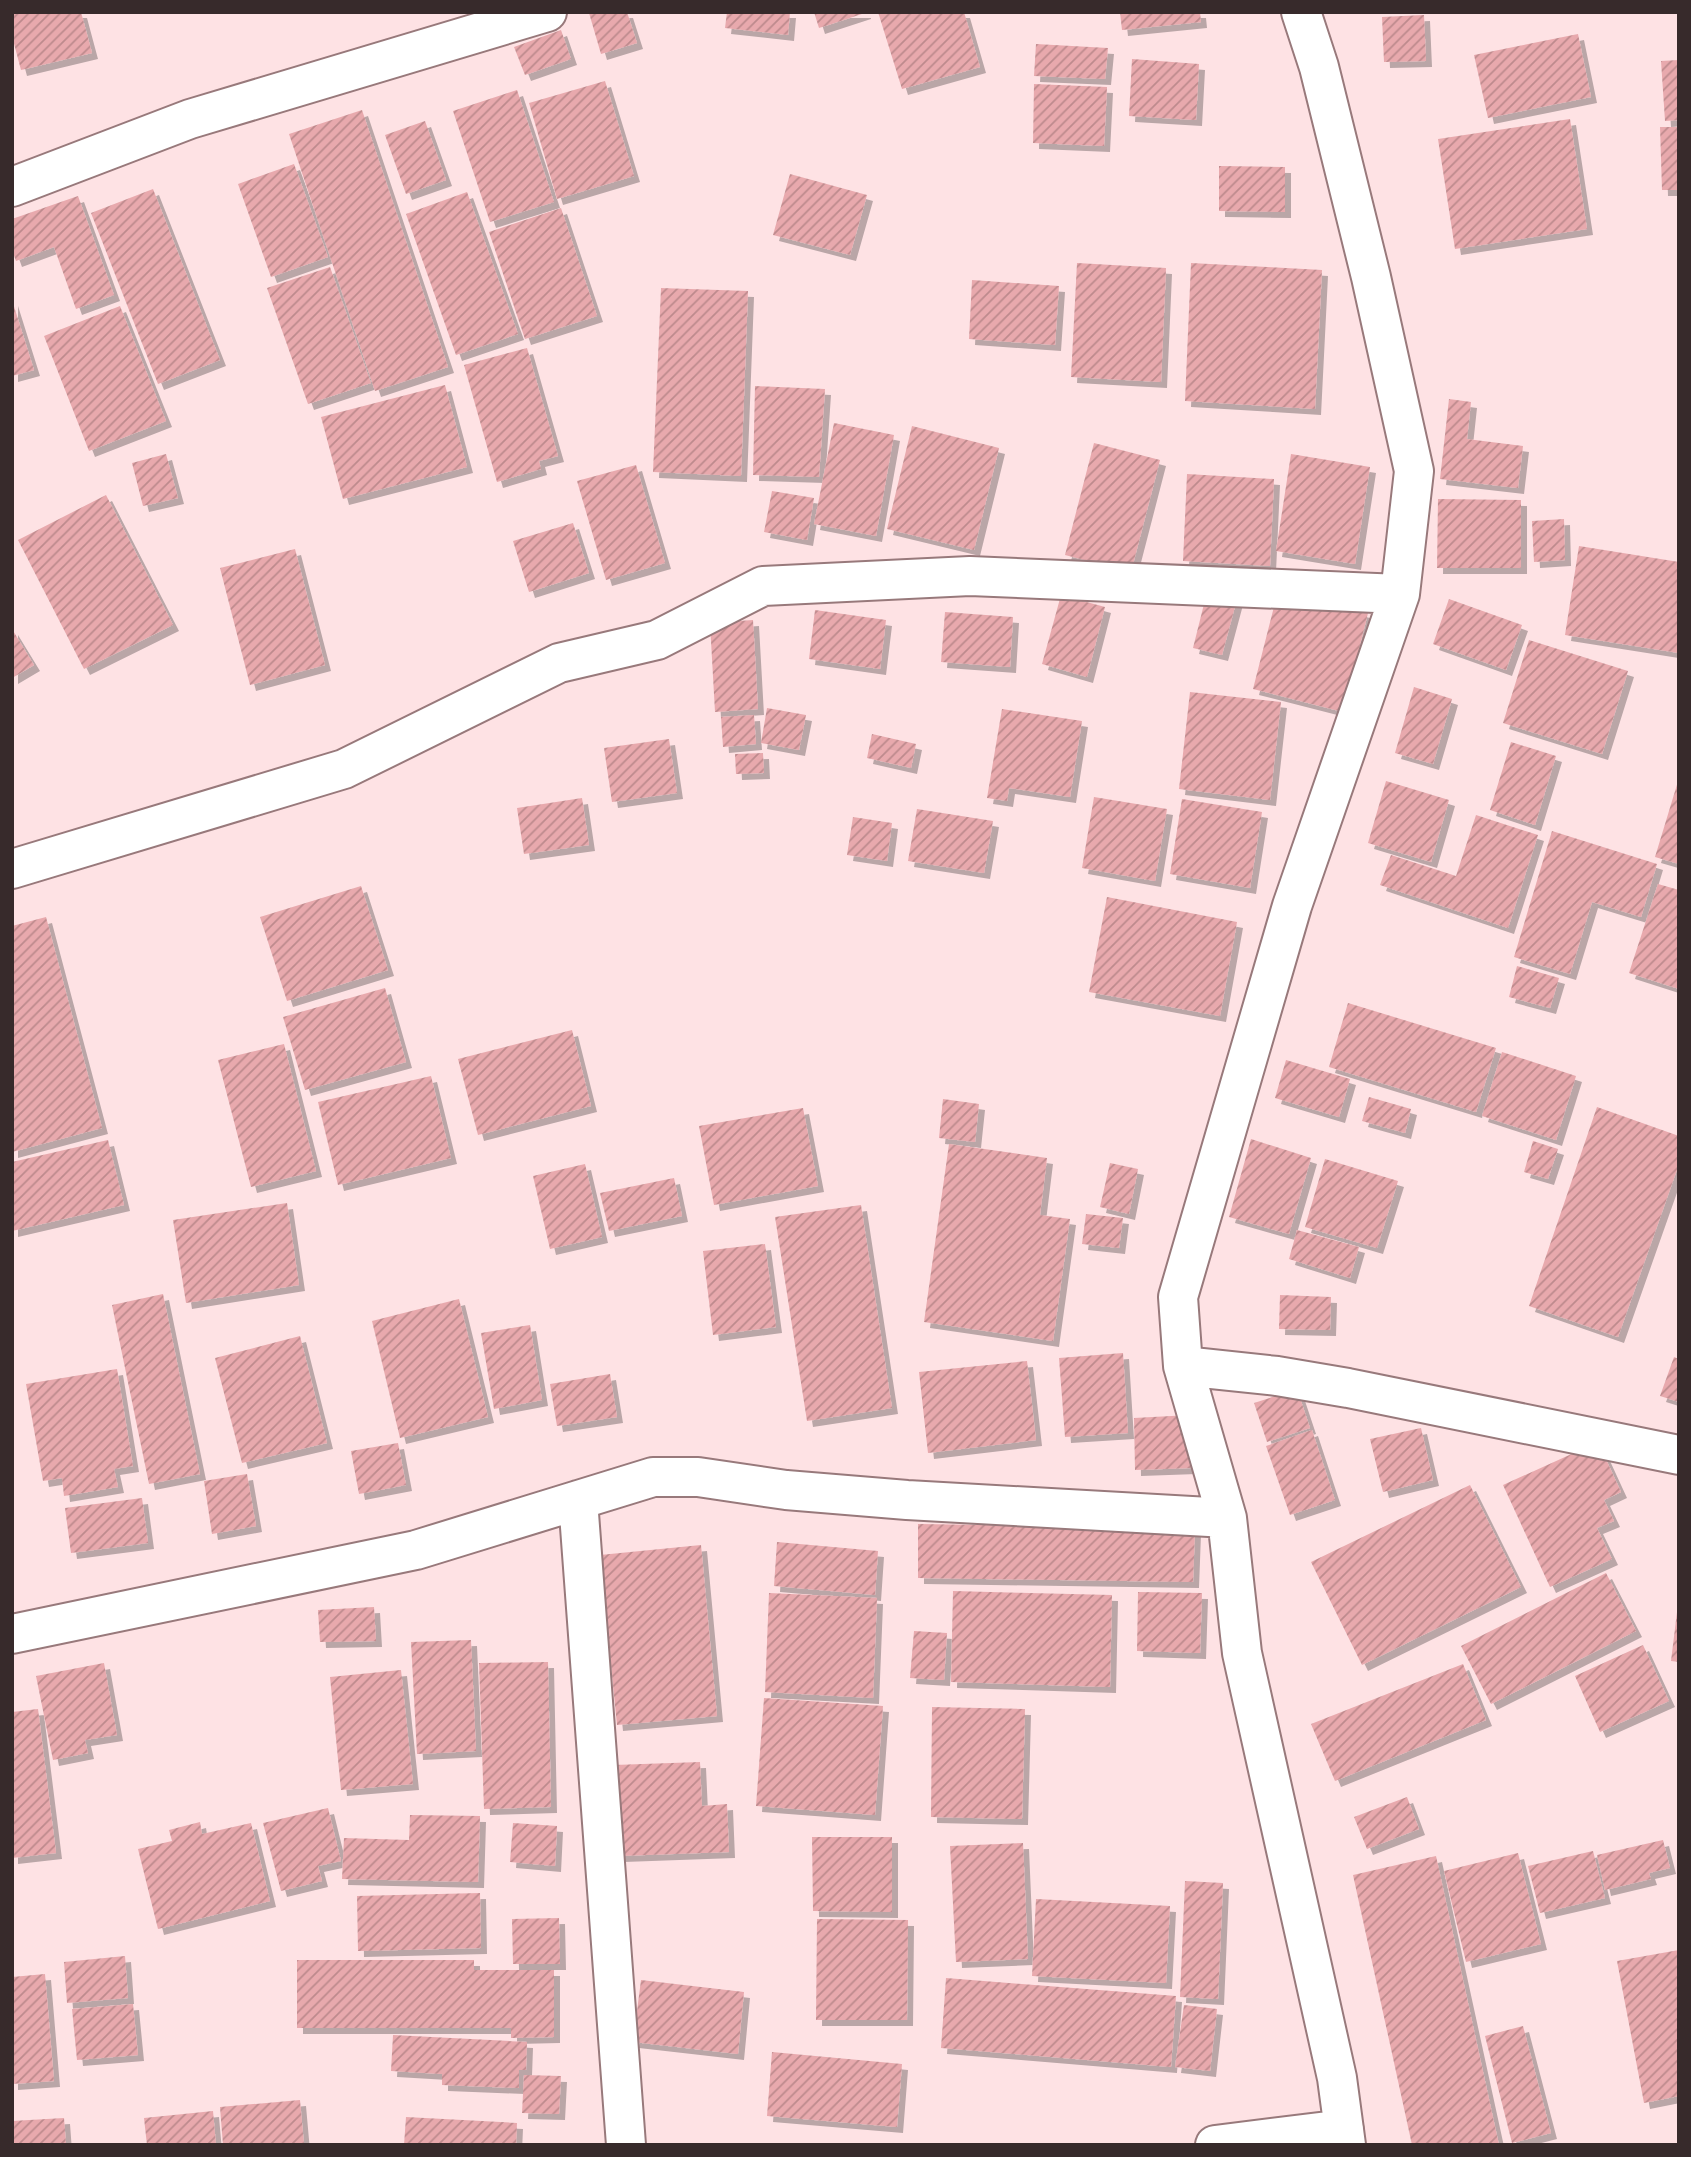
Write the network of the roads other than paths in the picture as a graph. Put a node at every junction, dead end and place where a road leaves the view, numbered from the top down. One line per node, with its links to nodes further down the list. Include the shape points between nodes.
1 (547, 12): 3 (street, via 190,119)
2 (1301, 12): 4 (street, via 1371,277 1414,471)
3 (12, 187)
4 (1400, 594): 5 (street, via 970,576 763,586 657,640 559,663 344,769); 6 (street, via 1292,906 1178,1297)
5 (12, 869)
6 (1183, 1366): 7 (street, via 1348,1388); 9 (street)
7 (1679, 1455)
8 (578, 1500): 9 (street, via 653,1477 698,1477 907,1500); 10 (street, via 416,1550); 12 (street)
9 (1227, 1518): 11 (street, via 1242,1653 1338,2078)
10 (12, 1634)
11 (1345, 2137): 13 (street)
12 (626, 2145)
13 (1215, 2145)

